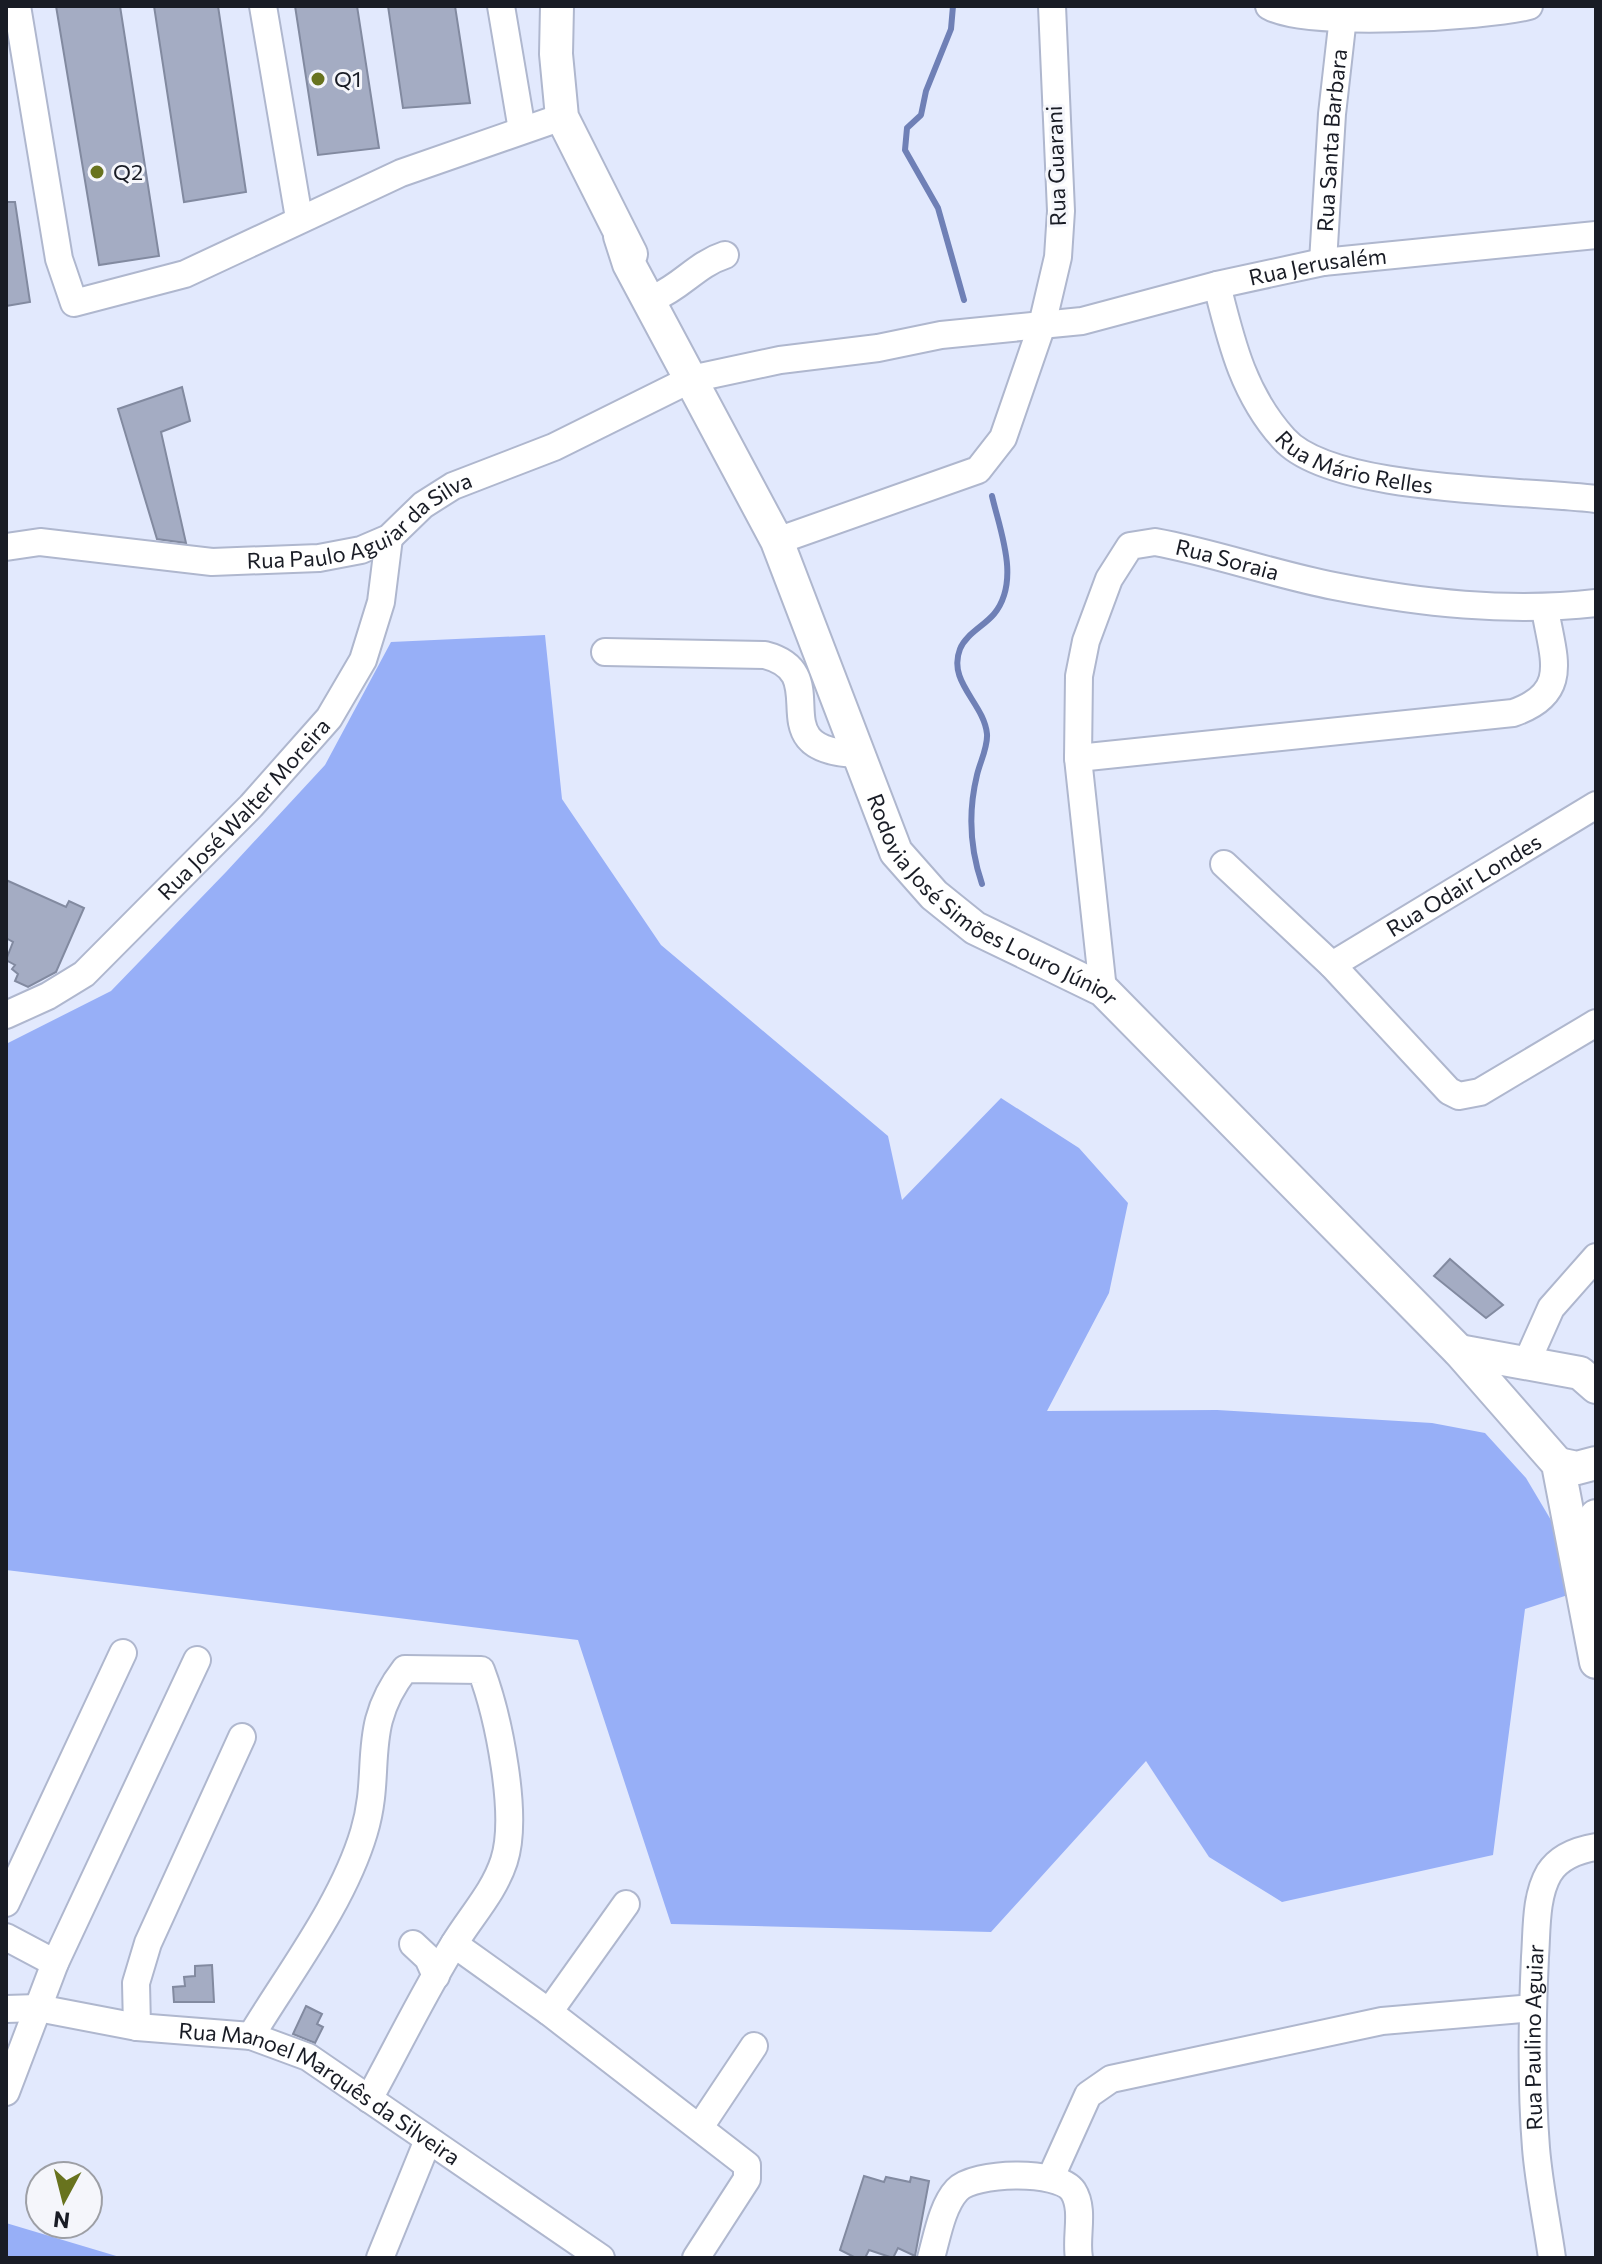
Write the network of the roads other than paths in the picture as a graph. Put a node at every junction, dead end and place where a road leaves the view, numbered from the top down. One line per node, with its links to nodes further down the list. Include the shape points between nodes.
1 (17, 6): 11 (street, via 59,259 74,303 185,274)
2 (263, 6): 11 (street)
3 (501, 6): 10 (street)
4 (557, 6): 9 (main road, Rodovia José Simões Louro Júnior)
5 (1052, 6): 18 (street, Rua Guarani, via 1061,211 1058,257)
6 (1269, 6): 8 (street)
7 (1529, 6): 8 (street, via 1481,15)
8 (1343, 17): 15 (street, Rua Santa Barbara)
9 (562, 117): 10 (street); 13 (main road, Rodovia José Simões Louro Júnior)
10 (522, 130): 11 (street, via 401,173)
11 (299, 218)
12 (1596, 235): 15 (street, Rua Jerusalém)
13 (620, 236): 17 (main road, Rodovia José Simões Louro Júnior); 19 (main road, Rodovia José Simões Louro Júnior, via 629,264)
14 (725, 255): 17 (street, via 705,261)
15 (1323, 262): 16 (street, Rua Jerusalém)
16 (1217, 285): 18 (street, Rua Jerusalém, via 1082,321); 21 (street, Rua Mário Relles, via 1248,388 1286,442 1319,461 1404,481)
17 (656, 297): 19 (main road, Rodovia José Simões Louro Júnior)
18 (1042, 325): 20 (street, Rua Jerusalém, via 941,335); 23 (street, via 1003,438 978,470)
19 (675, 347): 20 (main road, Rodovia José Simões Louro Júnior)
20 (691, 379): 22 (street, Rua Paulo Aguiar da Silva, via 554,447 453,486 423,505); 23 (main road, Rodovia José Simões Louro Júnior)
21 (1596, 499)
22 (389, 538): 24 (street, Rua Paulo Aguiar da Silva, via 319,558 212,562 40,542); 34 (street, Rua José Walter Moreira, via 381,602 363,660 329,718 251,806 84,974)
23 (777, 541): 28 (main road, Rodovia José Simões Louro Júnior)
24 (6, 547)
25 (1596, 603): 26 (street, Rua Soraia)
26 (1545, 609): 29 (street, via 1554,668 1551,689 1544,699 1513,713); 29 (street, Rua Soraia, via 1465,605 1361,590 1141,542 1121,556 1086,641 1079,676)
27 (605, 652): 28 (street, via 765,655 783,660 796,672 805,732 815,748)
28 (858, 754): 33 (main road, Rodovia José Simões Louro Júnior, via 896,852 934,895 975,928)
29 (1078, 758): 33 (street, Rua Soraia)
30 (1596, 805): 32 (street, Rua Odair Londes)
31 (1224, 864): 32 (street)
32 (1332, 965): 35 (street, via 1459,1096 1480,1092)
33 (1103, 990): 37 (main road, Rodovia José Simões Louro Júnior)
34 (8, 1012)
35 (1596, 1023)
36 (1596, 1257): 39 (street, via 1551,1308)
37 (1459, 1351): 39 (main road); 42 (main road, Rodovia José Simões Louro Júnior)
38 (1596, 1359): 40 (street)
39 (1526, 1364): 40 (main road); 42 (main road)
40 (1560, 1368): 41 (main road, via 1580,1373)
41 (1596, 1387)
42 (1513, 1410): 44 (main road, Rodovia José Simões Louro Júnior)
43 (1596, 1463): 44 (main road, via 1577,1468)
44 (1558, 1464): 46 (main road, Rodovia José Simões Louro Júnior)
45 (1596, 1516): 46 (main road, Rodovia José Simões Louro Júnior)
46 (1582, 1580): 49 (main road, Rodovia José Simões Louro Júnior)
47 (123, 1653): 52 (street)
48 (197, 1660): 57 (street)
49 (1596, 1662)
50 (242, 1737): 63 (street, via 148,1943 136,1983)
51 (1596, 1847): 60 (street, Rua Paulino Aguiar, via 1569,1855 1547,1876 1539,1905)
52 (6, 1903)
53 (626, 1904): 62 (street)
54 (6, 1937): 57 (street)
55 (413, 1944): 58 (street, via 428,1958)
56 (454, 1944): 58 (street); 62 (street); 64 (street, via 495,1884 504,1860 509,1797 481,1670 405,1669 379,1714 369,1809 354,1858)
57 (55, 1963): 59 (street)
58 (436, 1976): 67 (street)
59 (38, 2008): 61 (street, Rua Manoel Marquês da Silveira); 63 (street, Rua Manoel Marquês da Silveira); 66 (street)
60 (1533, 2008): 70 (street, via 1382,2021 1111,2079 1088,2095); 76 (street, Rua Paulino Aguiar, via 1536,2150)
61 (6, 2009)
62 (549, 2012): 68 (street)
63 (137, 2027): 64 (street, Rua Manoel Marquês da Silveira)
64 (251, 2036): 67 (street, Rua Manoel Marquês da Silveira, via 308,2057)
65 (754, 2046): 68 (street)
66 (6, 2092)
67 (369, 2099): 69 (street, Rua Manoel Marquês da Silveira)
68 (700, 2127): 73 (street, via 741,2157 749,2172)
69 (428, 2140): 71 (street); 72 (street, Rua Manoel Marquês da Silveira)
70 (1051, 2177): 74 (street, via 968,2181 947,2206); 75 (street, via 1074,2192)
71 (380, 2258)
72 (601, 2258)
73 (696, 2258)
74 (931, 2258)
75 (1079, 2258)
76 (1552, 2258)

